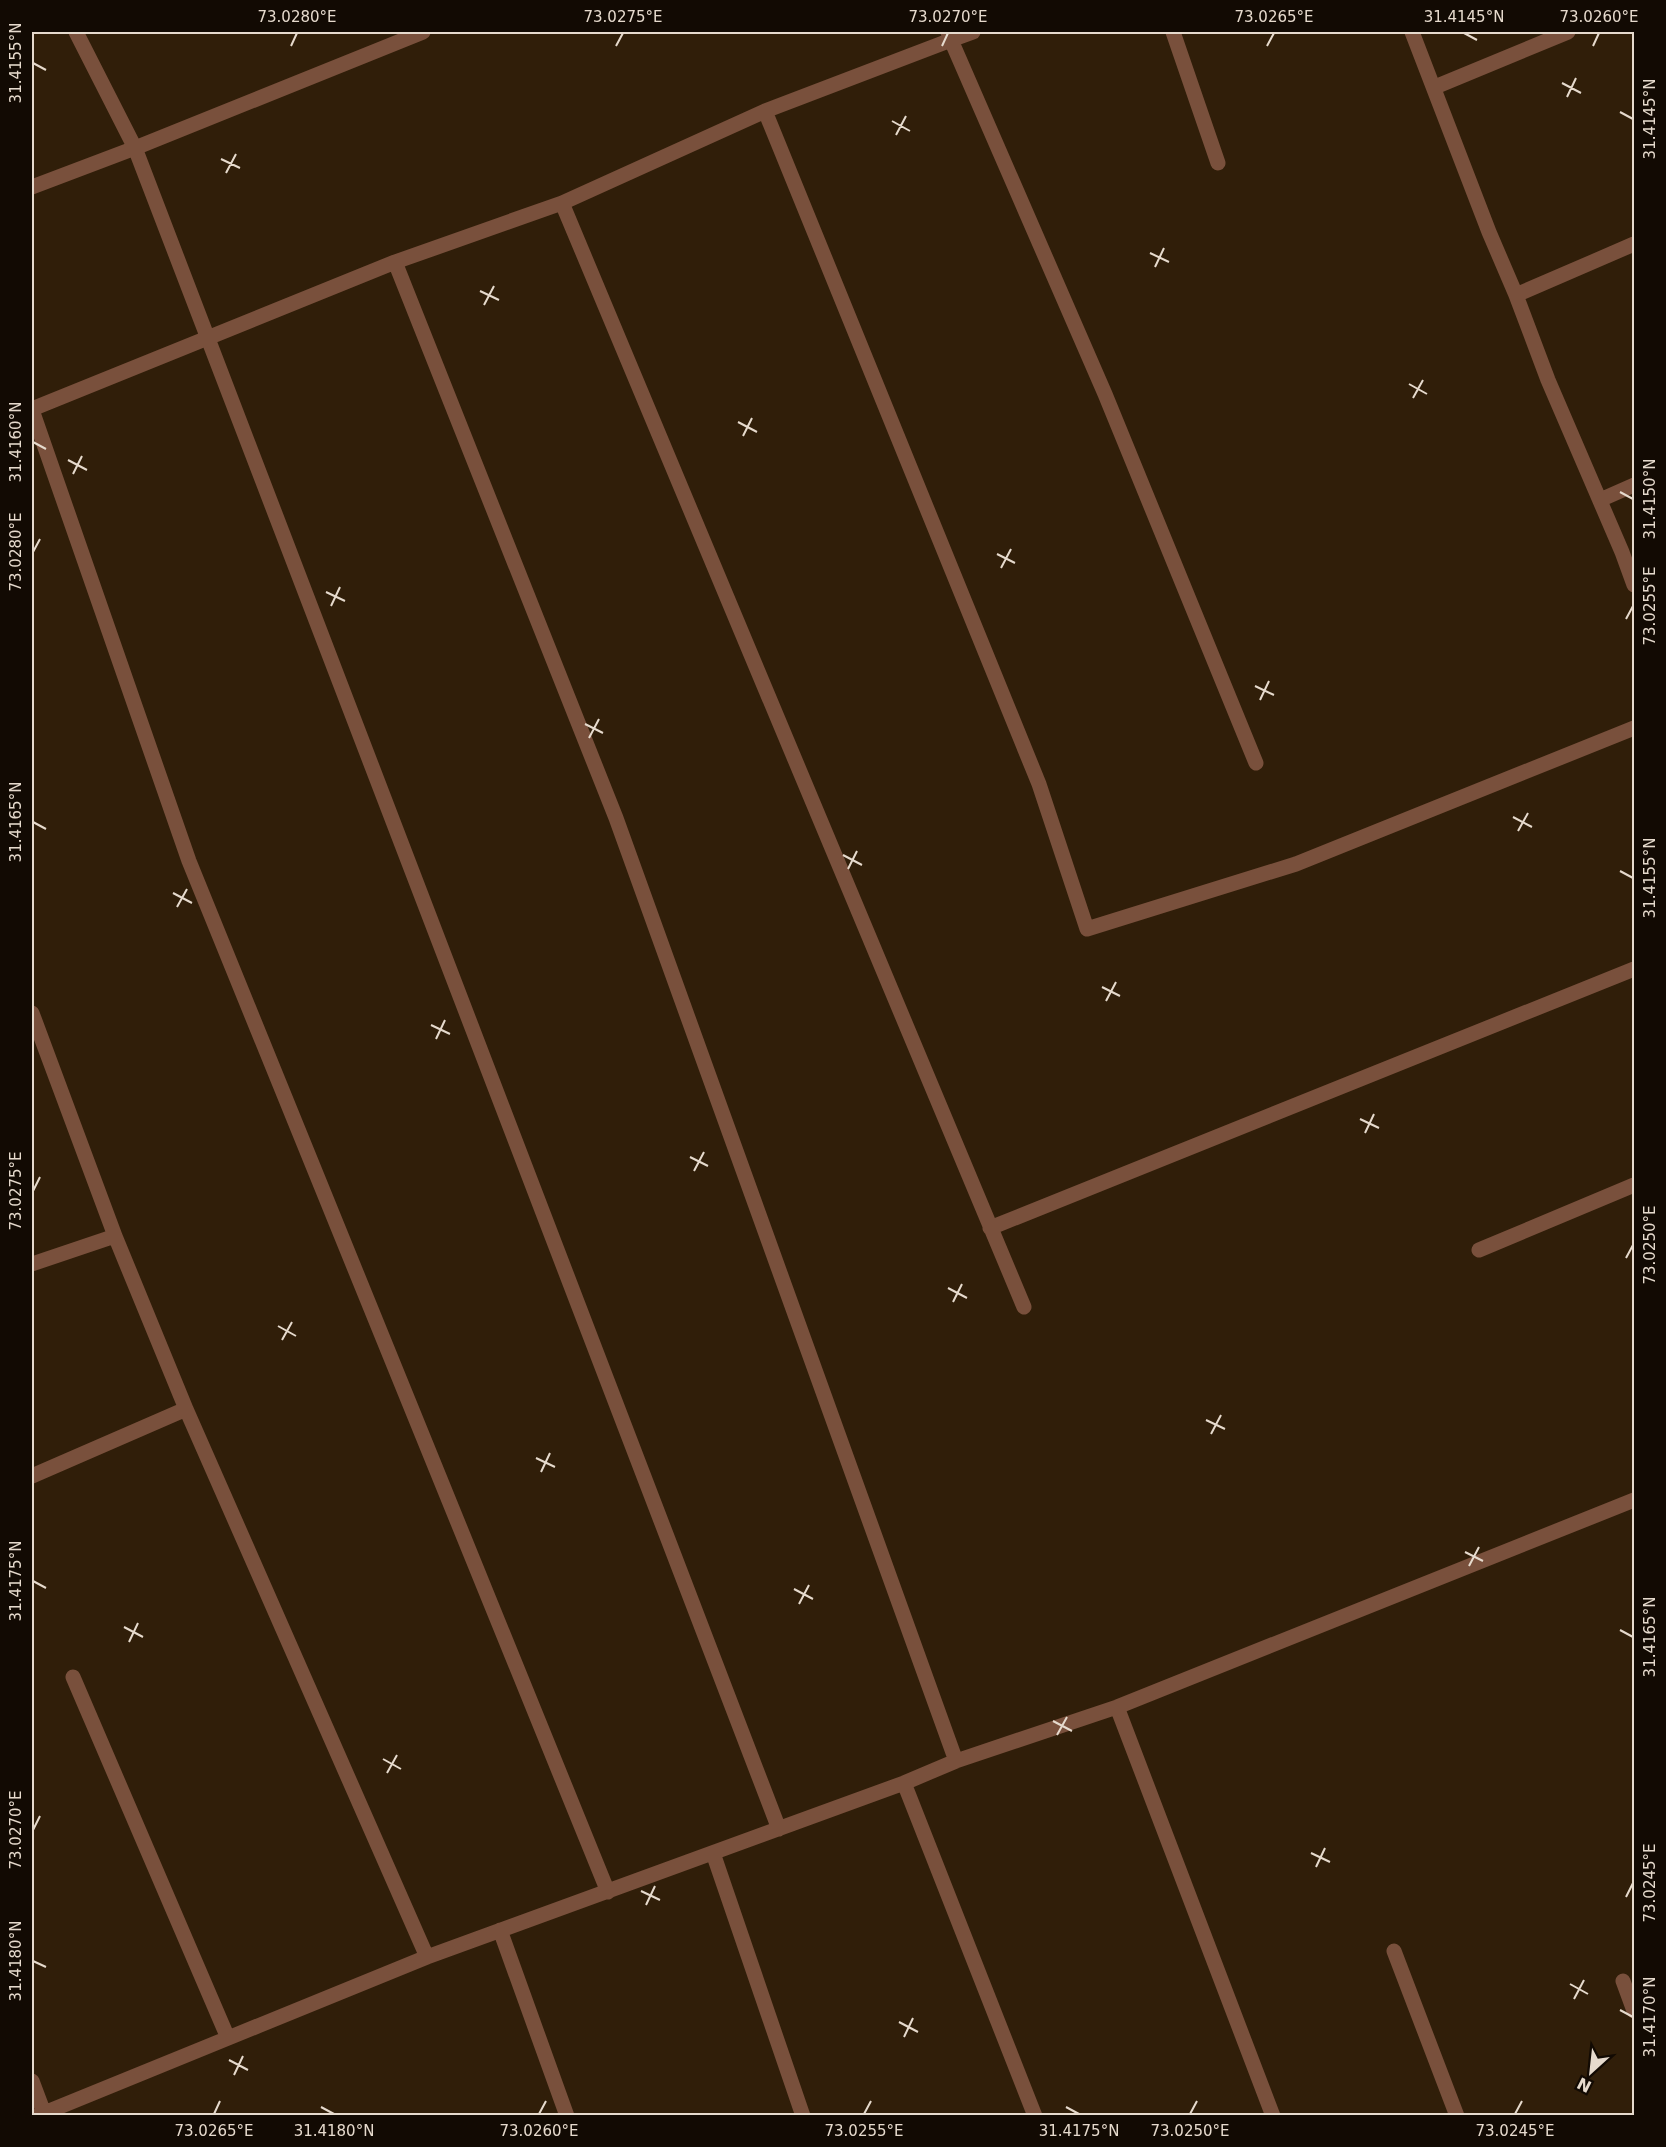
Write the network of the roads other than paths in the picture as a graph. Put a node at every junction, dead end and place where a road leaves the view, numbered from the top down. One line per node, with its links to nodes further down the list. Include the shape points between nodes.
1 (76, 32): 10 (street)
2 (423, 32): 10 (street)
3 (973, 32): 7 (street)
4 (1173, 32): 11 (street)
5 (1412, 32): 8 (street)
6 (1568, 32): 8 (street)
7 (950, 36): 9 (street); 23 (street, via 1105,394)
8 (1435, 87): 16 (street)
9 (765, 111): 13 (street); 22 (street, via 1039,784 1087,929 1296,864)
10 (135, 148): 12 (street); 17 (street)
11 (1218, 163)
12 (32, 187)
13 (562, 204): 15 (street); 27 (street)
14 (1635, 244): 16 (street)
15 (394, 262): 17 (street); 37 (street, via 616,818)
16 (1516, 295): 20 (street)
17 (207, 339): 18 (street); 39 (street)
18 (32, 409): 41 (street, via 189,861)
19 (1635, 485): 20 (street)
20 (1600, 500): 21 (street)
21 (1635, 585)
22 (1635, 728)
23 (1256, 763)
24 (1635, 969): 27 (street)
25 (32, 1013): 28 (street)
26 (1635, 1185): 29 (street)
27 (990, 1228): 31 (street)
28 (116, 1236): 30 (street); 32 (street)
29 (1479, 1250)
30 (32, 1264)
31 (1024, 1307)
32 (186, 1409): 33 (street); 44 (street)
33 (32, 1476)
34 (1635, 1500): 36 (street)
35 (73, 1677): 47 (street)
36 (1117, 1707): 37 (street); 53 (street)
37 (956, 1761): 38 (street)
38 (904, 1784): 39 (street); 52 (street)
39 (779, 1829): 40 (street)
40 (713, 1853): 41 (street); 51 (street)
41 (608, 1892): 42 (street)
42 (500, 1930): 44 (street); 50 (street)
43 (1394, 1951): 54 (street)
44 (427, 1957): 47 (street)
45 (1623, 1981): 46 (street)
46 (1635, 2011)
47 (228, 2038): 49 (street)
48 (32, 2081): 49 (street)
49 (41, 2114)
50 (567, 2115)
51 (803, 2115)
52 (1035, 2115)
53 (1273, 2115)
54 (1457, 2115)

